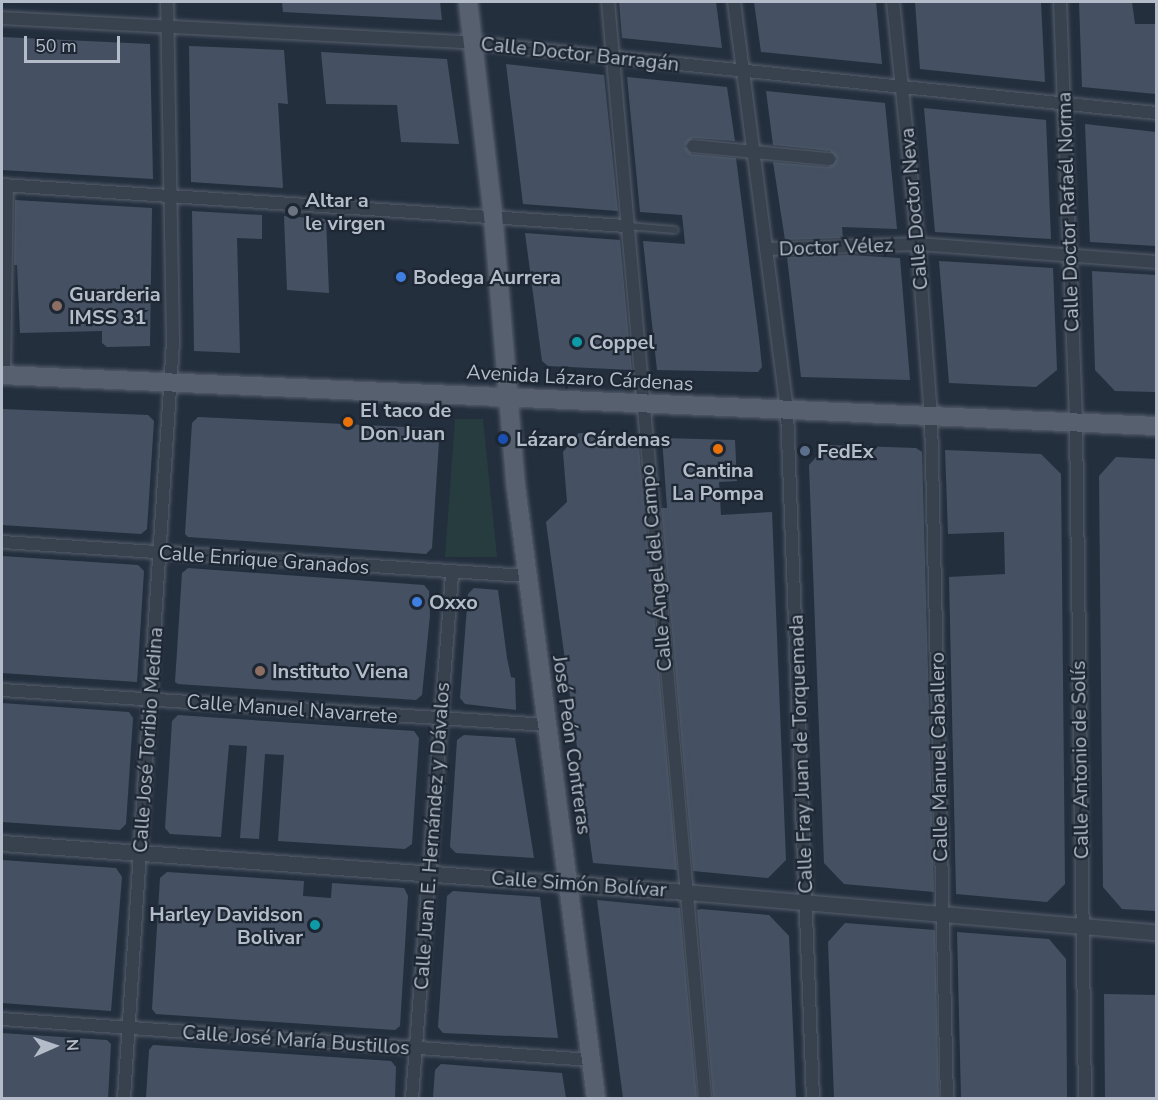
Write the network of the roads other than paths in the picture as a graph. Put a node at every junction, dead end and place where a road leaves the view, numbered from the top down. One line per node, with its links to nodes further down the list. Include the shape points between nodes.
1 (167, 2): 8 (street, Calle José Toribio Medina)
2 (468, 2): 9 (main road, José Peón Contreras)
3 (608, 2): 10 (street, Calle Ángel del Campo)
4 (734, 2): 11 (street, Calle Fray Juan de Torquemada)
5 (893, 2): 12 (street, Calle Doctor Neva)
6 (1060, 2): 13 (street, Calle Doctor Rafaél Norma)
7 (2, 18): 8 (street, Calle Doctor Barragán)
8 (167, 26): 9 (street, Calle Doctor Barragán); 19 (street, Calle José Toribio Medina)
9 (474, 43): 10 (street, Calle Doctor Barragán); 20 (main road, José Peón Contreras)
10 (614, 57): 11 (street, Calle Doctor Barragán); 21 (street, Calle Ángel del Campo)
11 (743, 71): 12 (street, Calle Doctor Barragán); 16 (street, Calle Fray Juan de Torquemada)
12 (903, 87): 13 (street, Calle Doctor Barragán); 23 (street, Calle Doctor Neva)
13 (1064, 103): 14 (street, Calle Doctor Barragán); 25 (street, Calle Doctor Rafaél Norma)
14 (1156, 113)
15 (693, 146): 16 (street)
16 (754, 152): 17 (street); 24 (street, Calle Fray Juan de Torquemada)
17 (829, 159)
18 (4, 185): 19 (street); 27 (street)
19 (170, 199): 20 (street); 28 (street, Calle José Toribio Medina)
20 (493, 215): 21 (street); 29 (main road, José Peón Contreras)
21 (626, 226): 22 (lane); 30 (street, Calle Ángel del Campo)
22 (675, 230)
23 (918, 244): 24 (street, Doctor Vélez); 25 (street, Doctor Vélez); 32 (street, Calle Doctor Neva)
24 (766, 249): 31 (street, Calle Fray Juan de Torquemada)
25 (1070, 255): 26 (street, Doctor Vélez); 33 (street, Calle Doctor Rafaél Norma)
26 (1156, 262)
27 (2, 375): 28 (main road, Avenida Lázaro Cárdenas)
28 (171, 382): 29 (main road, Avenida Lázaro Cárdenas); 36 (street, Calle José Toribio Medina)
29 (509, 397): 30 (main road, Avenida Lázaro Cárdenas); 38 (main road, José Peón Contreras)
30 (642, 403): 31 (main road, Avenida Lázaro Cárdenas); 47 (street, Calle Ángel del Campo)
31 (787, 410): 32 (main road, Avenida Lázaro Cárdenas); 48 (street, Calle Fray Juan de Torquemada)
32 (931, 416): 33 (main road, Avenida Lázaro Cárdenas); 49 (street, Calle Manuel Caballero)
33 (1077, 422): 34 (main road, Avenida Lázaro Cárdenas); 50 (street, Calle Antonio de Solís)
34 (1156, 426)
35 (2, 542): 36 (street, Calle Enrique Granados)
36 (160, 552): 37 (street, Calle Enrique Granados); 40 (street, Calle José Toribio Medina)
37 (452, 574): 38 (street, Calle Enrique Granados); 41 (street, Calle Juan E. Hernández y Dávalos)
38 (527, 576): 42 (main road, José Peón Contreras)
39 (2, 690): 40 (street, Calle Manuel Navarrete)
40 (150, 699): 41 (street, Calle Manuel Navarrete); 44 (street, Calle José Toribio Medina)
41 (441, 718): 42 (street, Calle Manuel Navarrete); 45 (street, Calle Juan E. Hernández y Dávalos)
42 (547, 725): 46 (main road, José Peón Contreras)
43 (2, 843): 44 (street, Calle Simón Bolívar)
44 (141, 853): 45 (street, Calle Simón Bolívar); 53 (street, Calle José Toribio Medina)
45 (429, 874): 46 (street, Calle Simón Bolívar); 54 (street, Calle Juan E. Hernández y Dávalos)
46 (568, 884): 47 (street, Calle Simón Bolívar); 55 (main road, José Peón Contreras)
47 (686, 892): 48 (street, Calle Simón Bolívar); 59 (street, Calle Ángel del Campo)
48 (806, 902): 49 (street, Calle Simón Bolívar); 60 (street, Calle Fray Juan de Torquemada)
49 (943, 915): 50 (street, Calle Simón Bolívar); 61 (street, Calle Manuel Caballero)
50 (1082, 927): 51 (street, Calle Simón Bolívar); 62 (street, Calle Antonio de Solís)
51 (1156, 932)
52 (2, 1019): 53 (street, Calle José María Bustillos)
53 (129, 1027): 54 (street, Calle José María Bustillos); 56 (street, Calle José Toribio Medina)
54 (416, 1048): 55 (street, Calle José María Bustillos); 57 (street, Calle Juan E. Hernández y Dávalos)
55 (591, 1060): 58 (main road, José Peón Contreras)
56 (124, 1098)
57 (412, 1098)
58 (596, 1098)
59 (705, 1098)
60 (813, 1098)
61 (947, 1098)
62 (1084, 1098)

